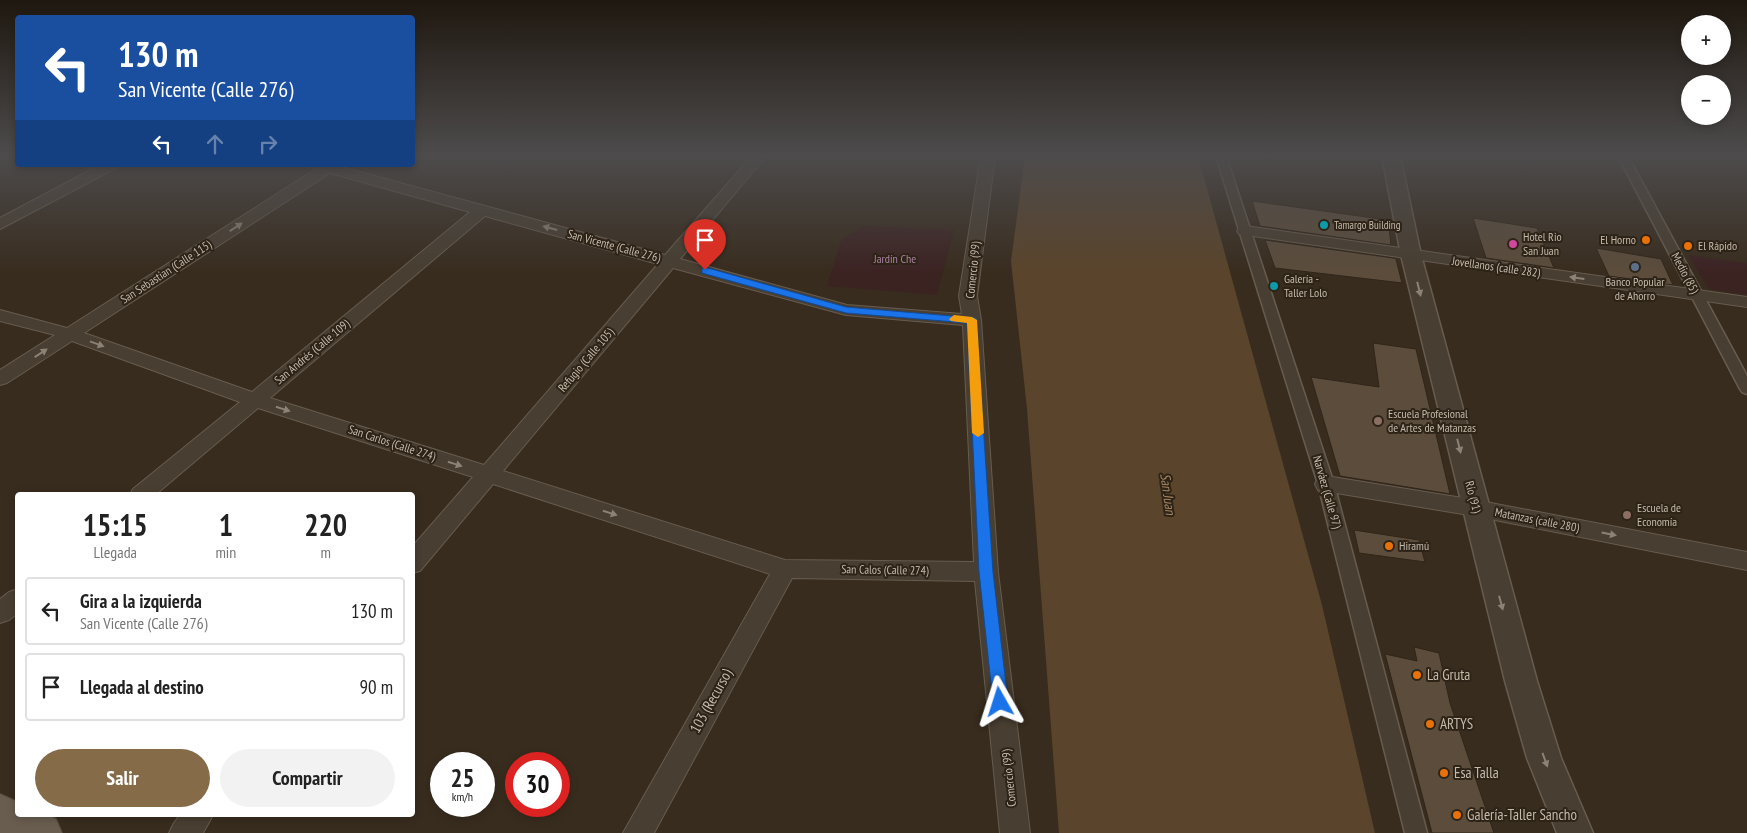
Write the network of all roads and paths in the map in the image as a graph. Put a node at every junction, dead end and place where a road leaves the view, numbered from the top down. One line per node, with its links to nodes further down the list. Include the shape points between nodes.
1 (55, 195): 10 (street)
2 (281, 195): 18 (street, San Sebastian (Calle 115), one-way to 2)
3 (428, 195): 9 (street, San Vicente (Calle 276))
4 (726, 195): 13 (street, Refugio (Calle 105))
5 (982, 195): 17 (street, Comercio (99), via 968,296)
6 (1233, 195): 11 (street, Narváez (Calle 97))
7 (1399, 195): 12 (street, Río (91))
8 (1644, 195): 14 (street, Medio (85))
9 (482, 210): 13 (street, San Vicente (Calle 276), one-way to 9); 21 (street, San Andrés (Calle 109))
10 (0, 224)
11 (1245, 232): 12 (street, Jovellanos (calle 282)); 23 (street, Narváez (Calle 97))
12 (1411, 255): 14 (street, Jovellanos (calle 282), one-way to 12); 25 (street, Río (91), one-way to 25)
13 (670, 261): 17 (street, San Vicente (Calle 276), via 846,310); 22 (street, Refugio (Calle 105))
14 (1697, 294): 15 (street, Jovellanos (calle 282)); 20 (street, Medio (85))
15 (1747, 302)
16 (0, 315): 18 (street, San Carlos (Calle 274))
17 (972, 320): 29 (street, Comercio (99))
18 (70, 334): 19 (street, San Sebastian (Calle 115), one-way to 18); 21 (street, San Carlos (Calle 274), one-way to 21)
19 (0, 379)
20 (1747, 389)
21 (255, 400): 22 (street, San Carlos (Calle 274), one-way to 22); 24 (street, San Andrés (Calle 109))
22 (488, 474): 26 (street, Refugio (Calle 105)); 28 (street, San Carlos (Calle 274), one-way to 28)
23 (1326, 484): 25 (street, Matanzas (calle 280)); 38 (street, Narváez (Calle 97))
24 (145, 492)
25 (1475, 508): 27 (street, Matanzas (calle 280), one-way to 27); 39 (street, Río (91), one-way to 39, via 1544,758)
26 (415, 560)
27 (1747, 561)
28 (785, 569): 29 (street, San Calos (Calle 274)); 36 (street, 103 (Recurso))
29 (986, 572): 37 (street, Comercio (99))
30 (15, 602): 31 (street)
31 (0, 614)
32 (0, 814): 34 (main road)
33 (197, 817): 35 (street)
34 (42, 833)
35 (184, 833)
36 (638, 833)
37 (1015, 833)
38 (1416, 833)
39 (1575, 833)

